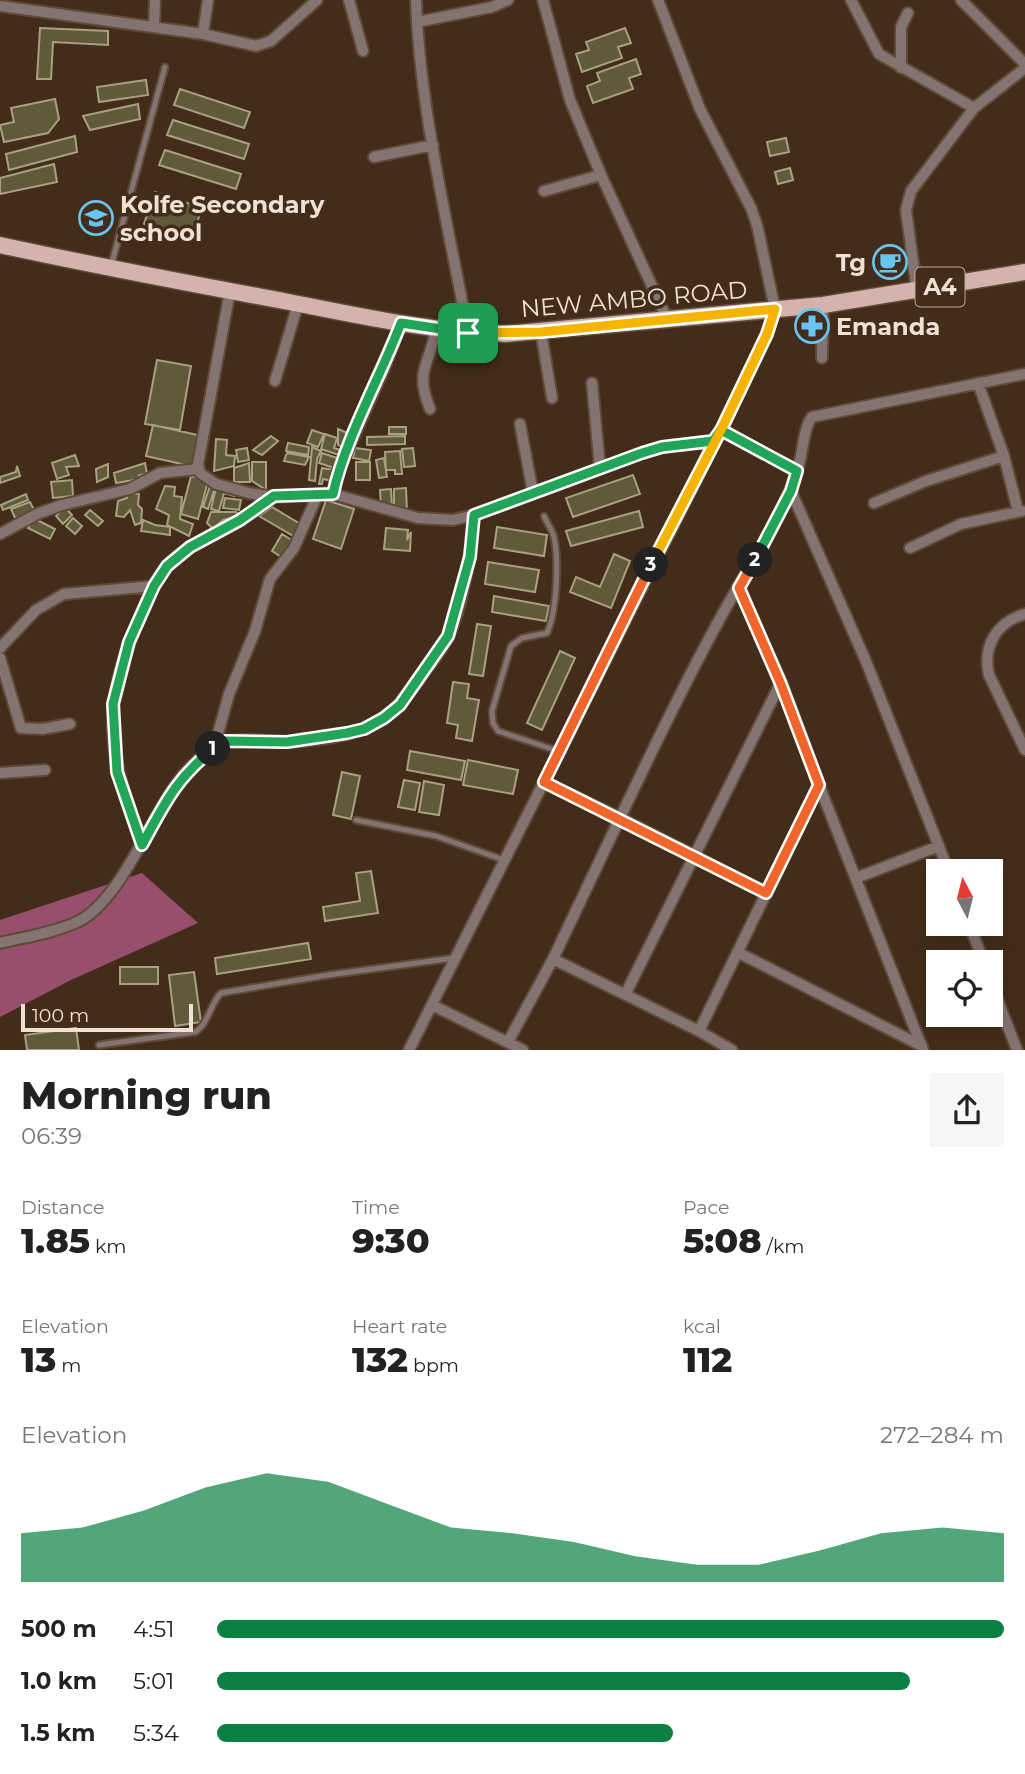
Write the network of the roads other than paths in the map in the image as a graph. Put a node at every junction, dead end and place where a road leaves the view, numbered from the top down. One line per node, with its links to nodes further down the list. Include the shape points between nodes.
1 (57, 0): 14 (street)
2 (155, 0): 16 (street)
3 (208, 0): 17 (street)
4 (317, 0): 17 (street, via 263,45)
5 (349, 0): 18 (street)
6 (416, 0): 15 (street)
7 (508, 0): 15 (street)
8 (543, 0): 25 (street, via 570,100)
9 (658, 0): 34 (street, via 700,108 754,216)
10 (851, 0): 21 (street, via 880,54)
11 (961, 0): 19 (street)
12 (1, 3): 14 (street)
13 (908, 13): 21 (street, via 901,27)
14 (61, 14): 16 (street)
15 (417, 22): 23 (street)
16 (154, 27): 17 (street)
17 (203, 34)
18 (363, 51)
19 (1025, 66): 22 (street)
20 (165, 67): 28 (lane)
21 (901, 68): 22 (street)
22 (974, 108): 31 (street, via 907,200)
23 (433, 145): 24 (street); 39 (street)
24 (374, 157)
25 (601, 176): 26 (street); 35 (street)
26 (544, 191)
27 (0, 245): 28 (main road, NEW AMBO ROAD / A4)
28 (110, 269): 30 (main road, NEW AMBO ROAD / A4)
29 (1025, 272): 31 (main road, NEW AMBO ROAD / A4)
30 (230, 291): 32 (main road, NEW AMBO ROAD / A4); 52 (street)
31 (917, 291): 33 (main road, NEW AMBO ROAD / A4)
32 (298, 304): 36 (main road, NEW AMBO ROAD / A4); 42 (street)
33 (823, 305): 34 (main road, NEW AMBO ROAD / A4); 40 (street)
34 (775, 309): 35 (main road, NEW AMBO ROAD / A4); 48 (street)
35 (668, 321): 38 (main road, NEW AMBO ROAD / A4)
36 (401, 323): 37 (main road, NEW AMBO ROAD / A4); 57 (street, via 337,473)
37 (436, 329): 39 (main road, NEW AMBO ROAD / A4); 46 (street, via 422,376)
38 (541, 332): 39 (main road, NEW AMBO ROAD / A4); 45 (street)
39 (468, 333)
40 (822, 358)
41 (1025, 374): 44 (street)
42 (275, 381)
43 (592, 383): 51 (street)
44 (978, 383): 50 (street); 53 (street, via 812,417)
45 (552, 398)
46 (430, 409)
47 (520, 424): 55 (street)
48 (721, 430): 49 (street); 53 (street)
49 (713, 441): 51 (street, via 662,447); 74 (street)
50 (1004, 456): 59 (street); 60 (street)
51 (600, 468): 55 (street)
52 (198, 469): 58 (street, via 216,484); 63 (street, via 160,473 130,489 62,505)
53 (797, 471): 54 (street)
54 (791, 491): 66 (street); 82 (street, via 865,659)
55 (533, 493): 61 (street)
56 (318, 494): 57 (street); 58 (street); 72 (street, via 294,548 270,579)
57 (333, 494): 61 (street, via 418,519)
58 (274, 496): 65 (street, via 190,547 167,566)
59 (874, 503)
60 (1022, 511): 64 (street, via 961,524)
61 (474, 515): 72 (street, via 470,557 448,636 400,705 374,724 347,733 287,742 226,741)
62 (544, 516): 74 (lane, via 554,537 552,622 547,633 522,638 511,646 492,711 498,731)
63 (0, 534)
64 (910, 548)
65 (154, 586): 68 (street, via 64,594 36,610); 81 (street, via 129,642 113,704 117,772)
66 (739, 588): 70 (street); 79 (street, via 675,703)
67 (1025, 614): 73 (street, via 1000,626 986,663)
68 (0, 648)
69 (0, 658): 71 (street, via 21,728)
70 (780, 682): 78 (street); 83 (street)
71 (70, 724)
72 (214, 748): 81 (street, via 186,771)
73 (1025, 750)
74 (558, 751): 77 (street)
75 (45, 770): 76 (street)
76 (0, 773)
77 (544, 782): 79 (street); 85 (street)
78 (819, 785): 86 (street); 87 (street)
79 (620, 818): 83 (street); 91 (street)
80 (356, 820): 85 (lane, via 436,836)
81 (142, 845): 88 (street, via 88,915 59,929)
82 (939, 846): 84 (street); 86 (street)
83 (693, 855): 87 (street); 92 (street)
84 (944, 859)
85 (504, 860): 90 (street)
86 (856, 878): 98 (street)
87 (766, 893): 89 (street)
88 (0, 943)
89 (737, 953): 95 (street); 98 (street)
90 (453, 958): 93 (street); 97 (lane, via 221,993 195,1032)
91 (552, 959): 92 (street); 96 (street)
92 (626, 993): 95 (street)
93 (432, 1005): 96 (street); 99 (street)
94 (1003, 1013): 102 (street)
95 (699, 1031): 101 (street)
96 (508, 1042): 100 (street)
97 (99, 1045)
98 (923, 1048)
99 (409, 1049)
100 (523, 1049)
101 (732, 1049)
102 (1017, 1049)

